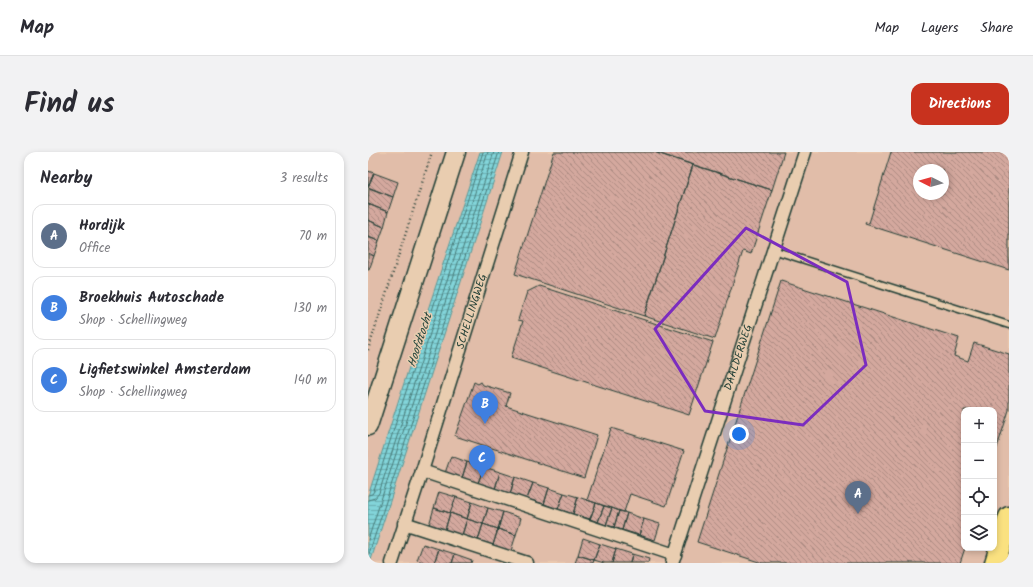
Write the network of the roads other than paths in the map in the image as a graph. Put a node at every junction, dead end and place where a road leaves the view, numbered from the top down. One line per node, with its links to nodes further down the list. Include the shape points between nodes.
1 (456, 152): 6 (main road)
2 (522, 152): 7 (street, SCHELLINGWEG)
3 (805, 152): 4 (street, DAALDERWEG)
4 (773, 250): 5 (lane); 10 (street, DAALDERWEG)
5 (1009, 325)
6 (368, 426)
7 (422, 471): 9 (street, SCHELLINGWEG); 10 (street)
8 (1009, 518): 13 (main road)
9 (404, 523): 11 (street, SCHELLINGWEG); 12 (street)
10 (673, 559)
11 (392, 563)
12 (527, 563)
13 (995, 563)

